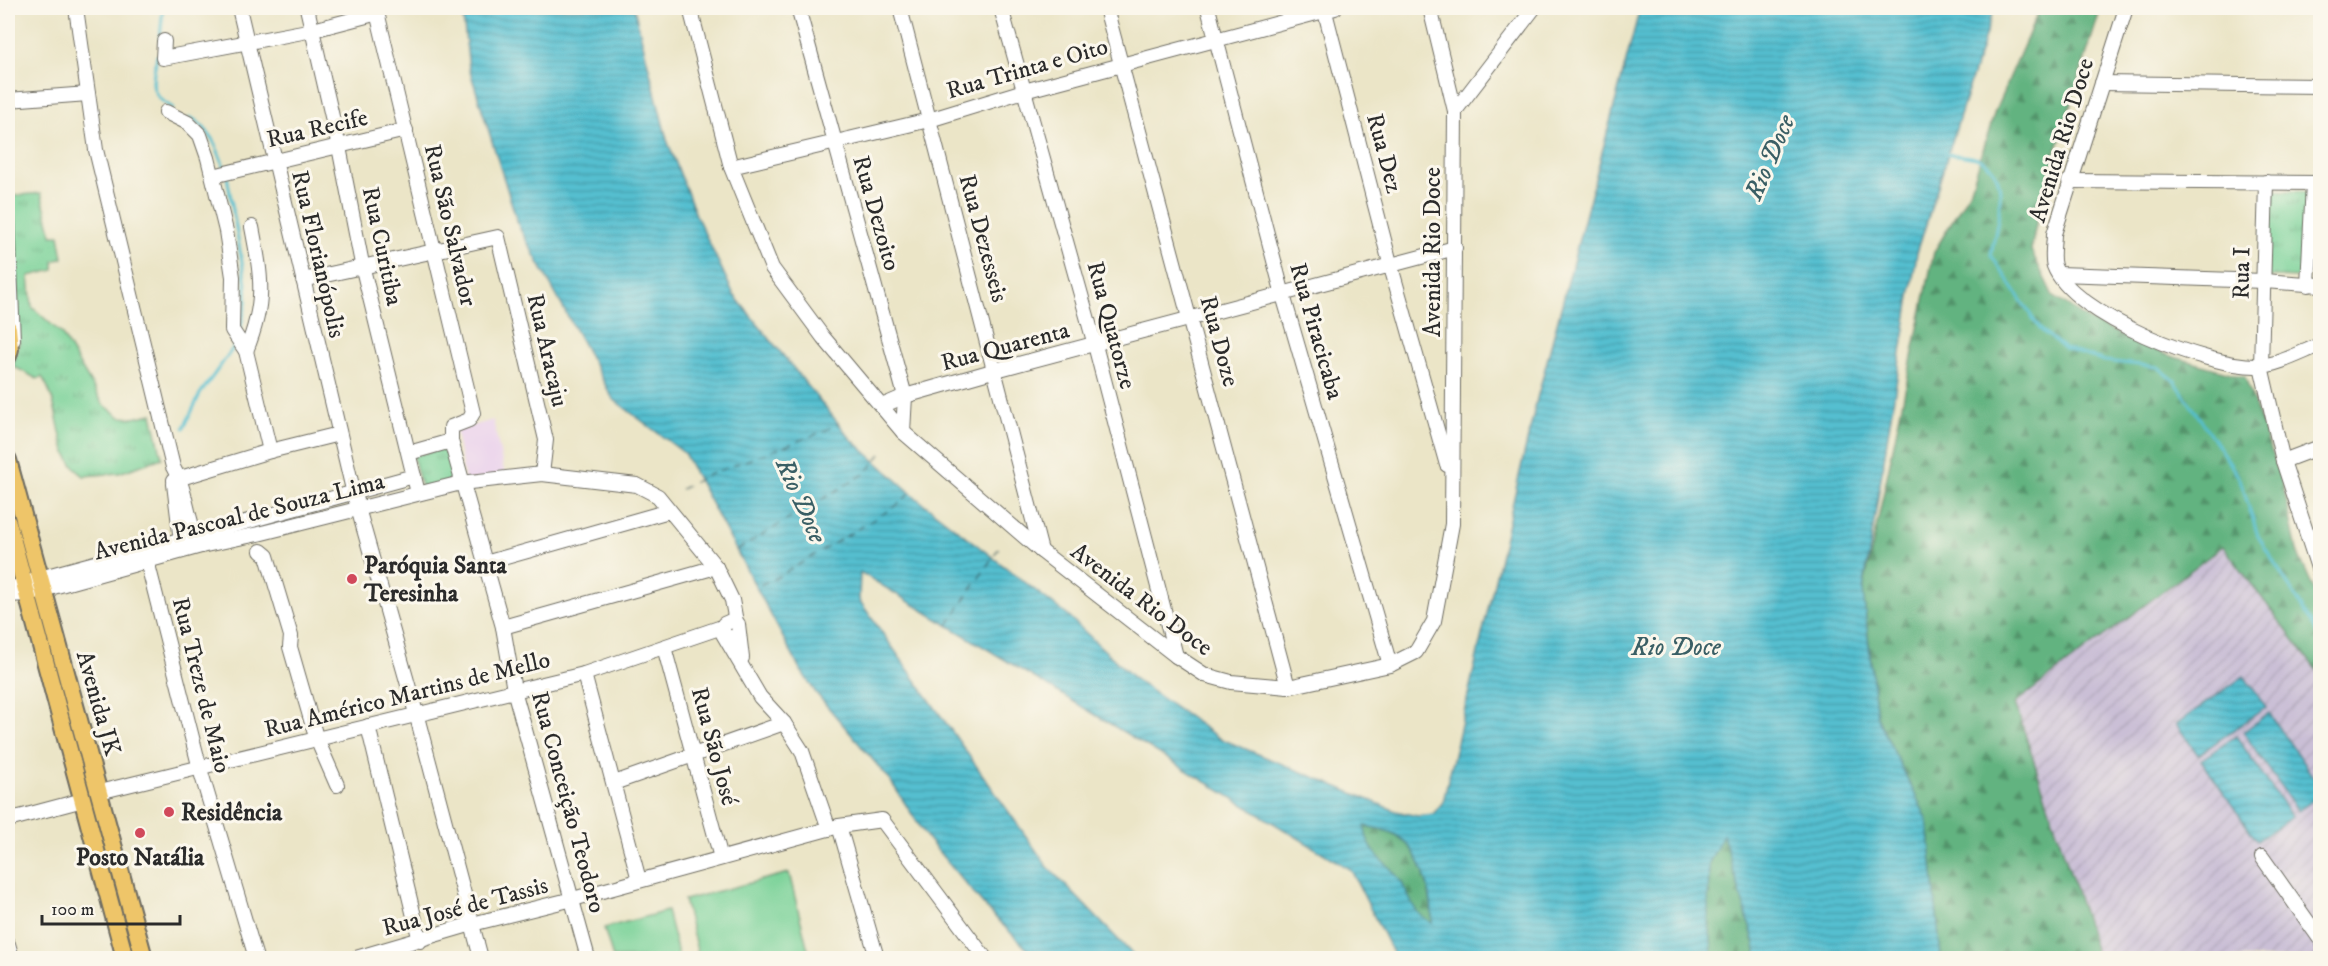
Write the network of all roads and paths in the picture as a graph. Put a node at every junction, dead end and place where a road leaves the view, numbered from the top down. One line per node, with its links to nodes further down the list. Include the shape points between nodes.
1 (76, 8): 23 (street)
2 (239, 8): 17 (street, Rua Florianópolis)
3 (307, 8): 15 (street, Rua Curitiba)
4 (690, 8): 32 (street, Avenida Rio Doce)
5 (798, 8): 29 (street, Rua Dezoito)
6 (900, 8): 27 (street, Rua Dezesseis)
7 (1001, 8): 22 (street, Rua Quatorze)
8 (1106, 8): 19 (street, Rua Doze)
9 (1208, 8): 18 (street, Rua Piracicaba)
10 (1328, 8): 18 (street, Rua Trinta e Oito); 41 (street, Rua Dez)
11 (1430, 8): 25 (street, Avenida Rio Doce)
12 (1533, 8): 25 (street)
13 (2126, 8): 20 (street, Avenida Rio Doce)
14 (377, 10): 15 (street); 28 (street, Rua São Salvador)
15 (313, 30): 17 (street); 30 (street, Rua Curitiba)
16 (164, 41): 17 (street, via 162,57)
17 (247, 41): 31 (street, Rua Florianópolis)
18 (1216, 41): 19 (street, Rua Trinta e Oito); 47 (street, Rua Piracicaba)
19 (1121, 65): 22 (street, Rua Trinta e Oito); 48 (street, Rua Doze)
20 (2102, 83): 21 (street); 34 (street, Avenida Rio Doce)
21 (2320, 86)
22 (1024, 91): 27 (street, Rua Trinta e Oito); 50 (street, Rua Quatorze)
23 (88, 94): 24 (street); 67 (street, via 96,150)
24 (8, 100)
25 (1455, 111): 39 (street, Avenida Rio Doce)
26 (166, 112): 33 (street, via 188,123 200,135)
27 (929, 120): 29 (street, Rua Trinta e Oito); 55 (street, Rua Dezesseis)
28 (406, 130): 30 (street, Rua Recife); 40 (street, Rua São Salvador)
29 (834, 144): 32 (street, Rua Trinta e Oito); 56 (street, Rua Dezoito)
30 (339, 147): 31 (street, Rua Recife); 42 (street, Rua Curitiba)
31 (274, 160): 33 (street, Rua Recife); 44 (street, Rua Florianópolis)
32 (731, 167): 57 (street, Avenida Rio Doce, via 772,267 823,337)
33 (213, 176): 52 (street, via 233,277 231,330)
34 (2068, 181): 35 (street); 43 (street, Avenida Rio Doce, via 2054,234 2053,264)
35 (2266, 182): 36 (street); 45 (street, Rua I)
36 (2317, 183): 46 (street)
37 (8, 216): 53 (street, via 14,332)
38 (252, 227): 52 (street, via 261,297 258,320)
39 (1455, 248): 41 (street, Rua Quarenta); 69 (street, Avenida Rio Doce)
40 (433, 249): 42 (street); 60 (street, Rua São Salvador, via 473,413 469,420 452,427); 66 (street, Rua Aracaju, via 498,237 546,440)
41 (1391, 267): 47 (street, Rua Quarenta); 69 (street, Rua Dez)
42 (363, 269): 44 (street); 63 (street, Rua Curitiba)
43 (2059, 274): 45 (street); 54 (street, via 2075,294 2114,322 2169,345 2229,363)
44 (303, 280): 59 (street, Rua Florianópolis)
45 (2264, 280): 46 (street); 54 (street, Rua I)
46 (2314, 285)
47 (1283, 295): 48 (street, Rua Quarenta); 92 (street, Rua Piracicaba)
48 (1191, 318): 50 (street, Rua Quarenta); 95 (street, Rua Doze)
49 (8, 328): 53 (main road)
50 (1095, 345): 55 (street, Rua Quarenta); 91 (street, Rua Quatorze)
51 (2320, 345): 54 (street)
52 (246, 351): 62 (street)
53 (9, 352)
54 (2261, 366): 65 (street)
55 (996, 370): 56 (street, Rua Quarenta); 79 (street, Rua Dezesseis)
56 (905, 396): 57 (street, Rua Quarenta); 58 (street, Rua Dezoito)
57 (882, 406): 58 (street, Avenida Rio Doce)
58 (903, 432): 79 (street, Avenida Rio Doce)
59 (339, 434): 62 (street); 72 (street, Rua Florianópolis)
60 (451, 441): 63 (street); 70 (street, Rua Conceição Teodoro)
61 (2320, 447): 65 (street)
62 (270, 450): 67 (street)
63 (409, 453): 68 (street, Rua Curitiba)
64 (8, 460): 85 (main road, Avenida JK)
65 (2283, 461): 81 (street)
66 (542, 474): 70 (street, Avenida Pascoal de Souza Lima); 74 (street, Avenida Pascoal de Souza Lima, via 637,484 658,496)
67 (176, 475): 77 (street); 78 (street)
68 (414, 476): 71 (street, Rua Curitiba); 72 (street, Avenida Pascoal de Souza Lima)
69 (1452, 482): 92 (street, Avenida Rio Doce, via 1452,524 1434,621 1416,652)
70 (461, 483): 71 (street, Avenida Pascoal de Souza Lima); 82 (street, Rua Conceição Teodoro)
71 (418, 493): 73 (street, Avenida Pascoal de Souza Lima)
72 (354, 494): 73 (street, Rua Florianópolis); 76 (street, Avenida Pascoal de Souza Lima)
73 (359, 509): 76 (street, Avenida Pascoal de Souza Lima); 97 (street, Rua Florianópolis)
74 (669, 512): 82 (street); 83 (street)
75 (8, 523): 85 (main road, Avenida JK)
76 (256, 528): 78 (street, Avenida Pascoal de Souza Lima); 100 (street, via 259,558)
77 (181, 541): 78 (street, Avenida Pascoal de Souza Lima); 80 (street, Avenida Pascoal de Souza Lima)
78 (198, 542): 80 (street, Avenida Pascoal de Souza Lima)
79 (1041, 551): 91 (street, Avenida Rio Doce)
80 (146, 556): 85 (street, Avenida Pascoal de Souza Lima); 102 (street, Rua Treze de Maio)
81 (2317, 556): 84 (street)
82 (485, 563): 87 (street, Rua Conceição Teodoro)
83 (717, 567): 87 (street); 88 (street, via 732,600)
84 (2320, 574)
85 (33, 586): 86 (street, Avenida Pascoal de Souza Lima); 105 (main road, Avenida JK); 106 (main road, Avenida JK)
86 (8, 594)
87 (503, 627): 96 (street, Rua Conceição Teodoro)
88 (737, 628): 89 (street, via 726,621); 93 (street)
89 (723, 630): 90 (street, Rua Américo Martins de Mello); 93 (street)
90 (664, 647): 94 (street, Rua Américo Martins de Mello); 101 (street, Rua São José)
91 (1176, 656): 95 (street, Avenida Rio Doce, via 1205,675 1231,682)
92 (1390, 665): 95 (street, Avenida Rio Doce)
93 (743, 666): 98 (street, via 760,697)
94 (584, 674): 96 (street, Rua Américo Martins de Mello); 103 (street)
95 (1288, 687)
96 (514, 690): 97 (street, Rua Américo Martins de Mello); 112 (street, Rua Conceição Teodoro)
97 (416, 713): 99 (street, Rua Américo Martins de Mello); 113 (street, Rua Florianópolis)
98 (784, 723): 101 (street); 108 (street, via 802,751)
99 (368, 726): 100 (street, Rua Américo Martins de Mello); 115 (street)
100 (316, 737): 102 (street, Rua Américo Martins de Mello); 104 (street)
101 (694, 753): 103 (street); 110 (street, Rua São José)
102 (200, 770): 105 (street, Rua Américo Martins de Mello); 121 (street, Rua Treze de Maio)
103 (614, 783): 111 (street)
104 (337, 785)
105 (99, 792): 120 (main road, Avenida JK)
106 (83, 800): 107 (street); 119 (main road, Avenida JK)
107 (8, 820)
108 (834, 827): 110 (street, Rua José de Tassis); 125 (street); 126 (street, via 882,820)
109 (2262, 857): 114 (street)
110 (721, 858): 111 (street, Rua José de Tassis)
111 (639, 880): 112 (street, Rua José de Tassis)
112 (573, 900): 113 (street, Rua José de Tassis); 124 (street, Rua Conceição Teodoro)
113 (472, 924): 115 (street, Rua José de Tassis); 123 (street, Rua Florianópolis)
114 (2320, 939)
115 (420, 941): 117 (street, Rua José de Tassis)
116 (8, 944): 118 (street)
117 (376, 956): 122 (street, Rua José de Tassis)
118 (12, 958)
119 (125, 958)
120 (144, 958)
121 (256, 958)
122 (356, 958)
123 (481, 958)
124 (588, 958)
125 (877, 958)
126 (985, 958)

